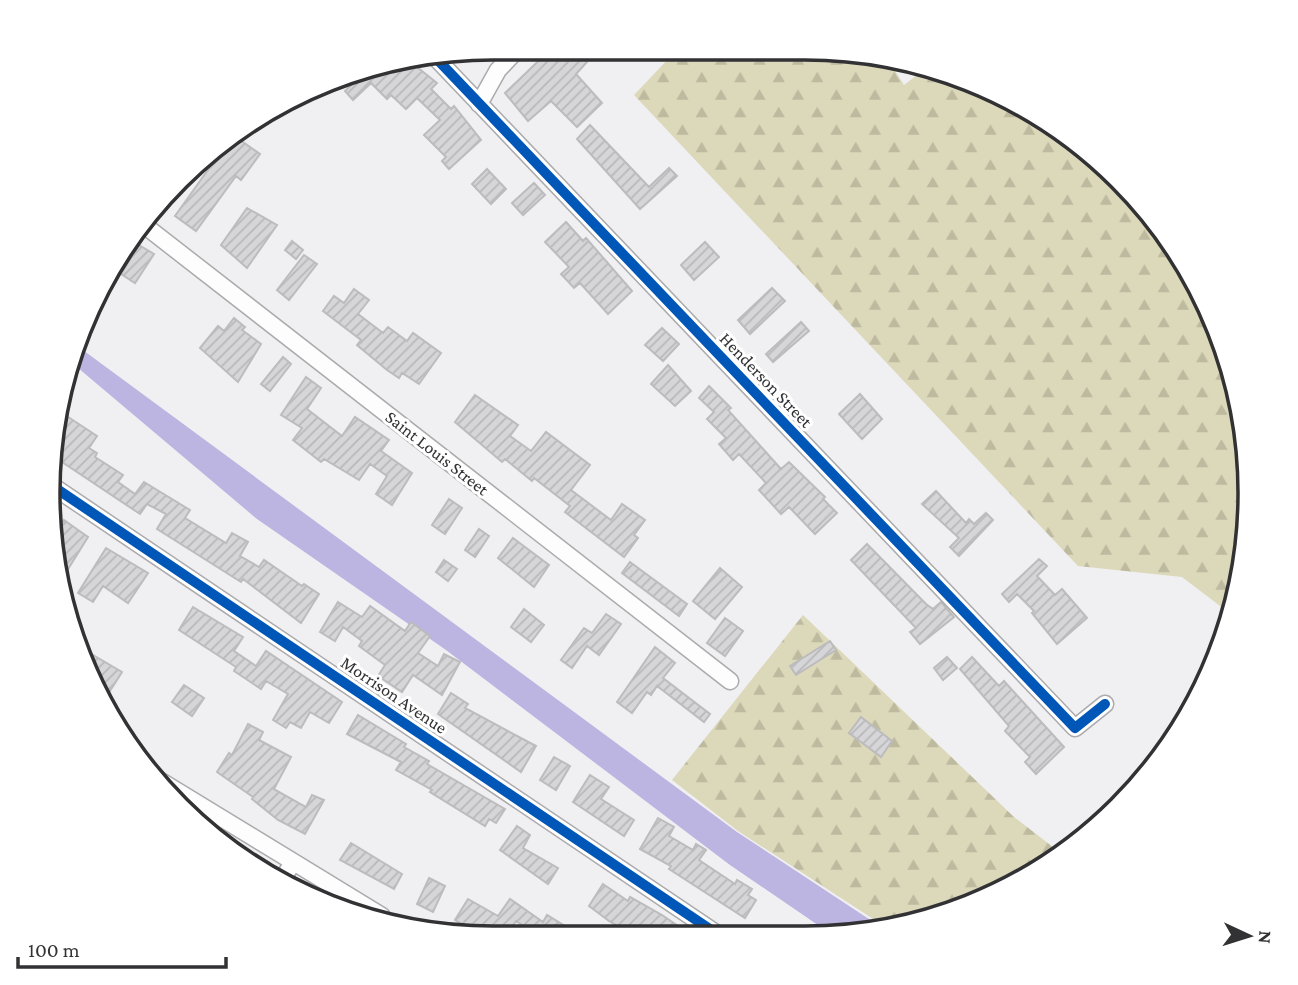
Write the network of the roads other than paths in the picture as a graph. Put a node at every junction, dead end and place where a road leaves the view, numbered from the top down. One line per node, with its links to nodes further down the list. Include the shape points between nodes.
1 (508, 60): 3 (street)
2 (440, 63): 3 (street, Henderson Street)
3 (479, 104): 7 (street, Henderson Street, via 1075,728)
4 (149, 229): 6 (street, Saint Louis Street)
5 (60, 491): 12 (street, Morrison Avenue)
6 (730, 681)
7 (1105, 704)
8 (181, 793): 9 (street)
9 (293, 862): 10 (street); 11 (street)
10 (286, 873)
11 (368, 907)
12 (705, 926)

